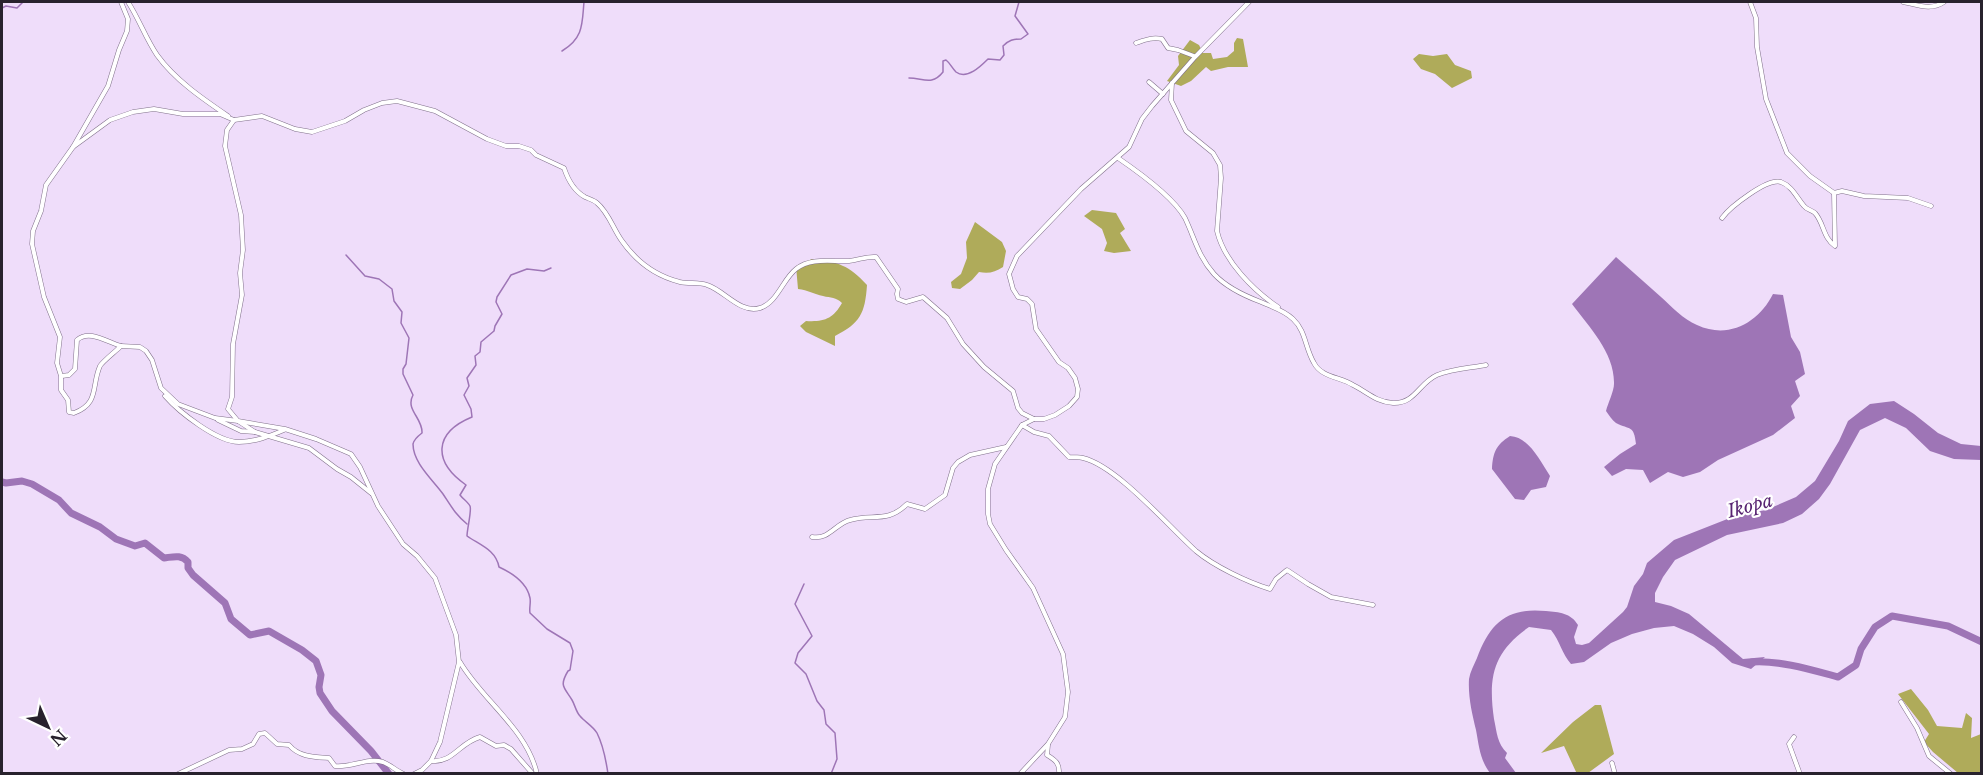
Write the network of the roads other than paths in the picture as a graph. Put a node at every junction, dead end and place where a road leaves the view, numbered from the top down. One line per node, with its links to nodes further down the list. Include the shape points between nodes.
1 (121, 2): 13 (street, via 128,19 127,31 108,86)
2 (128, 2): 12 (street, via 163,62 193,91)
3 (1249, 2): 8 (street)
4 (1750, 2): 15 (street, via 1756,18 1756,46 1766,99 1787,153)
5 (1904, 2): 6 (street, via 1934,7)
6 (1944, 2)
7 (1136, 43): 8 (street, via 1158,38 1168,48)
8 (1195, 57): 10 (street)
9 (1149, 82): 11 (street)
10 (1172, 83): 11 (street); 18 (street, via 1171,100 1186,131 1213,153 1220,165 1217,231 1224,249 1247,279)
11 (1163, 94): 14 (street)
12 (234, 120): 13 (street, via 220,114 154,109 133,112 111,120); 24 (street, via 262,116 312,132 382,103 397,101 435,111 487,139 531,150 564,168 574,189 597,203 623,244 646,267 674,280 708,285 745,307 757,309 766,305 798,267 816,261 876,257 894,281 898,299 906,302 922,297 947,318 963,344 1013,391 1022,413); 25 (street, via 227,130 225,146 241,215 243,250 242,295 228,409)
13 (73, 147): 21 (street, via 46,185 32,244 44,297 60,337 57,363)
14 (1118, 158): 18 (street, via 1185,218 1198,251 1219,278); 24 (street, via 1046,224 1017,256 1009,274 1018,297 1032,304 1036,329 1075,378 1078,389 1069,406 1055,415)
15 (1834, 193): 16 (street, via 1908,198); 17 (street, via 1835,246 1815,213 1805,208 1795,192 1782,182 1759,188)
16 (1930, 206)
17 (1722, 218)
18 (1283, 311): 20 (street, via 1304,334 1318,369 1352,384 1373,399 1402,403 1437,375)
19 (120, 346): 21 (street, via 90,335 81,337 77,340 75,369 69,375); 21 (street, via 101,364 93,400 80,411 69,412 68,400 61,390); 22 (street, via 146,351 153,360)
20 (1486, 365)
21 (61, 375)
22 (161, 388): 23 (street, via 178,404); 29 (street, via 179,410 216,435 238,442)
23 (215, 418): 25 (street); 28 (street, via 241,431)
24 (1034, 419): 26 (street)
25 (238, 421): 27 (street); 28 (street)
26 (1022, 425): 30 (street); 33 (street, via 1049,436 1069,457 1083,458 1114,475 1198,552 1251,584 1270,589 1287,570 1331,597)
27 (285, 429): 29 (street); 31 (street, via 351,454)
28 (255, 432): 29 (street)
29 (270, 437): 31 (street, via 309,448)
30 (1007, 447): 32 (street, via 970,455 958,462 945,495 925,509 907,504 899,513 853,519 823,537); 37 (street, via 995,464 988,489 988,514 990,524 1033,588 1063,654 1068,692 1065,717)
31 (371, 493): 34 (street, via 403,544 435,578 456,635)
32 (812, 537)
33 (1373, 605)
34 (459, 662): 38 (street, via 440,742); 43 (street, via 525,743)
35 (1901, 702): 48 (street, via 1929,756)
36 (1794, 737): 47 (street, via 1789,744)
37 (1048, 744): 44 (street); 45 (street, via 1047,755 1056,761)
38 (431, 761): 42 (street); 43 (street, via 446,760 480,737 511,749)
39 (1612, 763): 46 (street)
40 (178, 774): 41 (street, via 229,750 253,744 259,734 265,733 277,744 289,745 313,758 329,758 335,766 383,762)
41 (404, 774)
42 (414, 774)
43 (535, 774)
44 (1020, 774)
45 (1059, 774)
46 (1615, 774)
47 (1800, 774)
48 (1951, 774)

